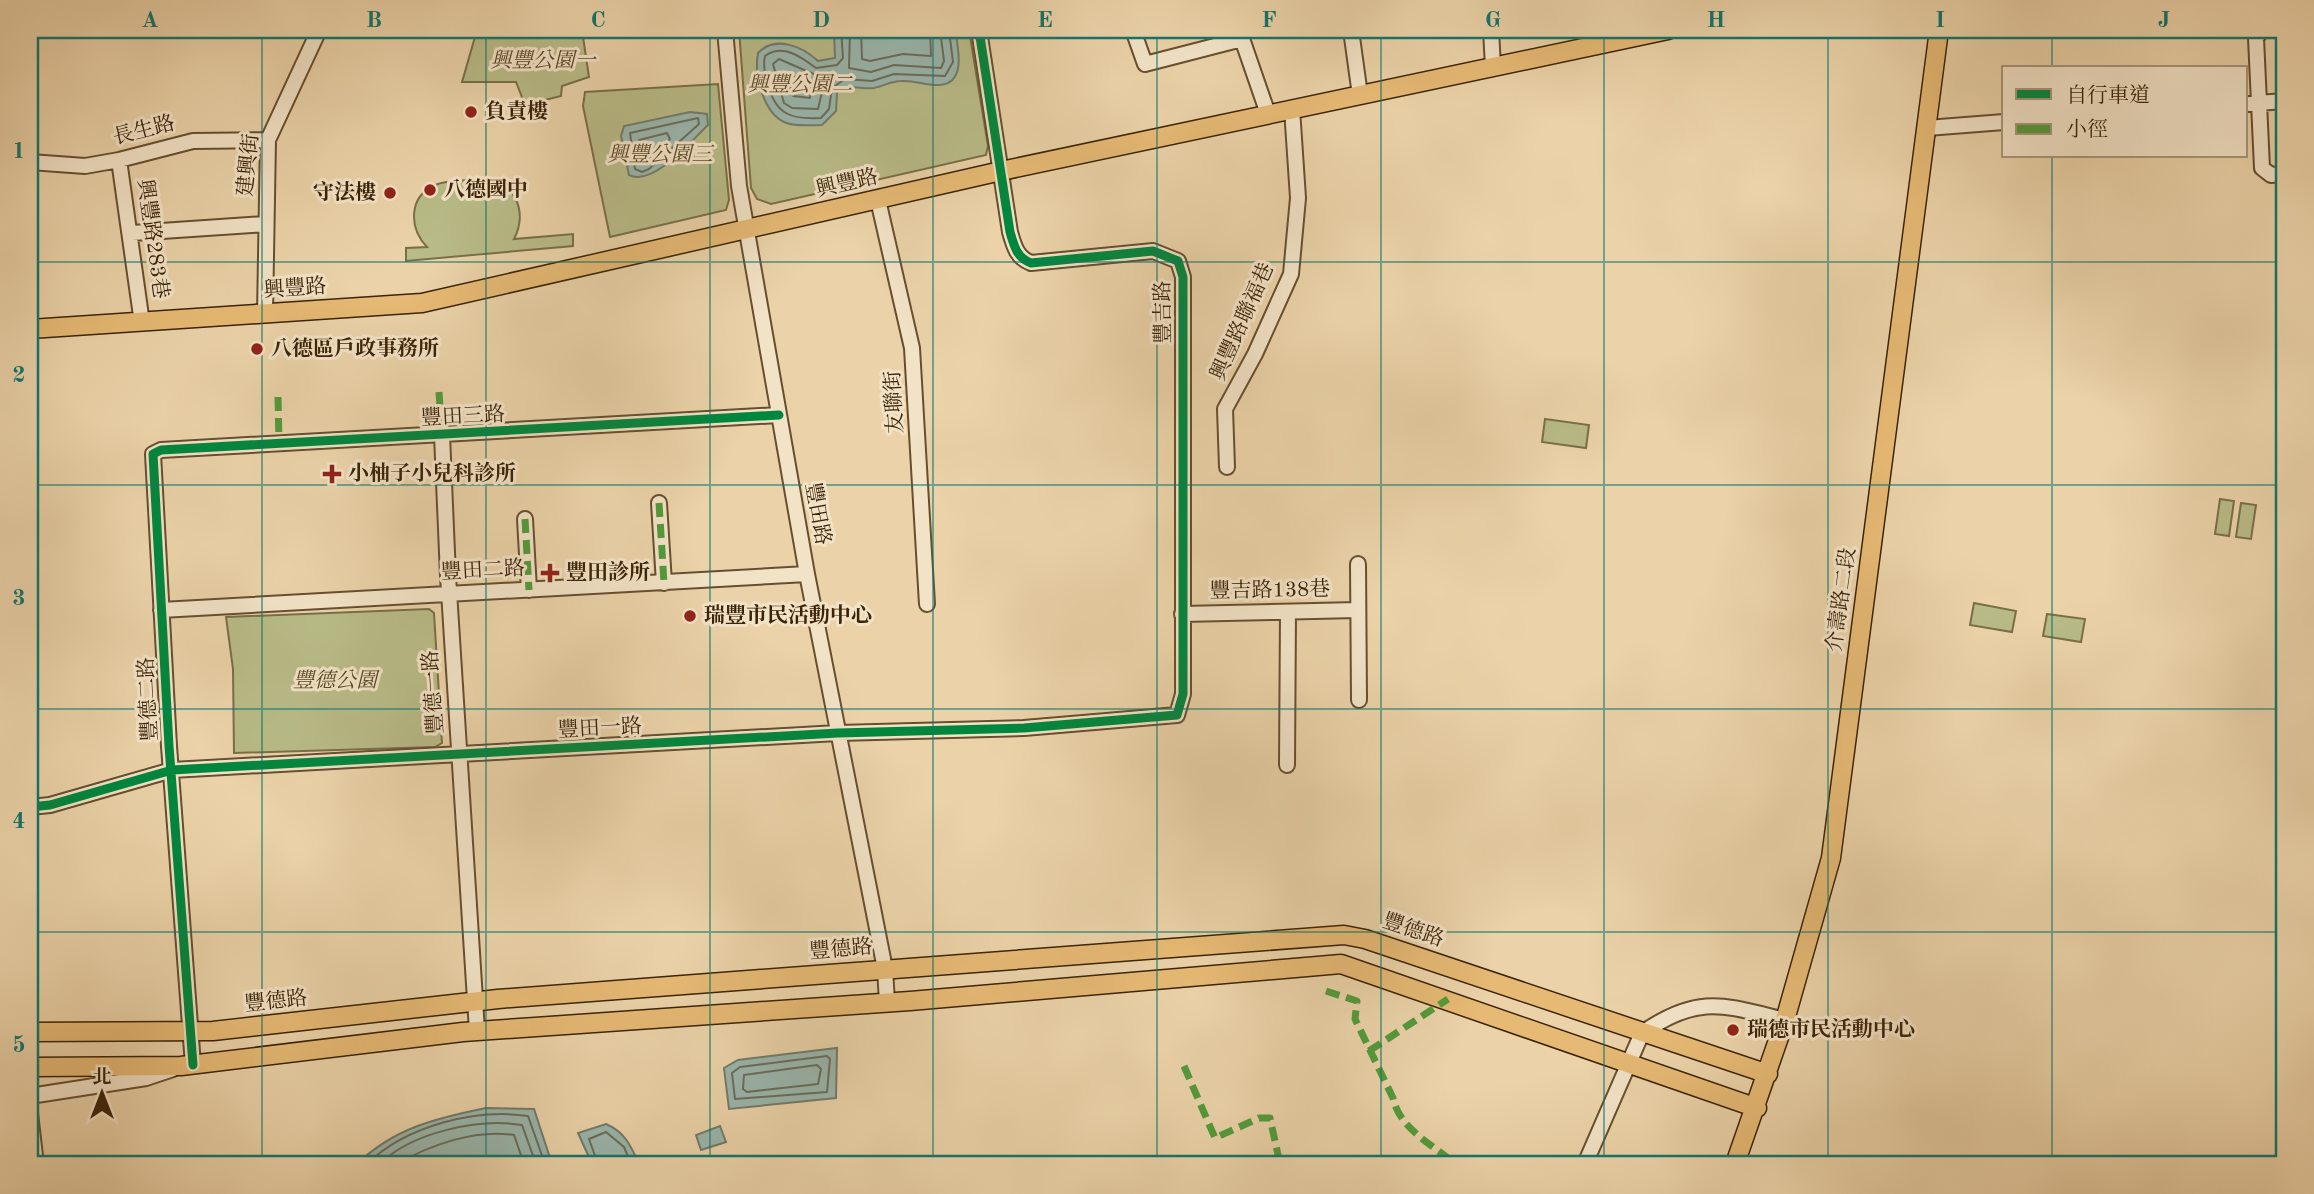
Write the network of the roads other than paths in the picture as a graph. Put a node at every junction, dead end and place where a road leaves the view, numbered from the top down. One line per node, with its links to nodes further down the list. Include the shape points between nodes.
1 (319, 30): 21 (street, 建興街)
2 (725, 30): 28 (street, 豐田路)
3 (979, 30): 24 (street, 豐吉路)
4 (1133, 30): 10 (street, via 1145,64)
5 (1351, 30): 12 (street)
6 (1490, 30): 11 (street)
7 (1668, 30): 11 (main road, 興豐路)
8 (1939, 30): 20 (main road, 介壽路二段)
9 (2262, 30): 15 (street, via 2256,38)
10 (1240, 34): 18 (street)
11 (1493, 66): 12 (main road, 興豐路)
12 (1360, 95): 17 (main road, 興豐路)
13 (30, 98): 16 (street)
14 (2284, 101): 15 (street)
15 (2253, 104): 25 (street, via 2262,168 2271,175)
16 (30, 105)
17 (1292, 109): 18 (main road, 興豐路); 36 (street, 興豐路聯福巷, via 1298,198 1292,274 1225,409)
18 (1268, 114): 24 (main road, 興豐路)
19 (2002, 122): 20 (street)
20 (1927, 128): 59 (main road, 介壽路二段, via 1831,859)
21 (268, 140): 22 (street, 長生路, via 193,141); 27 (street, 建興街)
22 (119, 160): 23 (street, 長生路, via 85,166); 29 (street, 興豐路283巷)
23 (30, 162)
24 (1001, 171): 26 (main road, 興豐路); 48 (street, 豐吉路, via 1014,248 1022,260 1031,263 1153,251 1178,261 1182,277)
25 (2284, 174)
26 (878, 200): 28 (main road, 興豐路); 44 (street, 友聯街, via 912,348)
27 (265, 224): 29 (street); 30 (street, 建興街)
28 (747, 230): 30 (main road, 興豐路, via 422,303); 33 (street, 豐田路)
29 (132, 233): 31 (street, 興豐路283巷)
30 (265, 314): 31 (main road, 興豐路)
31 (142, 323): 32 (main road, 興豐路)
32 (30, 329)
33 (779, 415): 34 (street, 豐田三路); 40 (street, 豐田路)
34 (442, 435): 35 (street, 豐田三路, via 160,450); 43 (street, 豐德一路)
35 (152, 457): 45 (street, 豐德二路)
36 (1227, 467)
37 (659, 503): 41 (street)
38 (525, 519): 42 (street)
39 (1358, 564): 46 (street)
40 (807, 574): 41 (street, 豐田二路); 51 (street, 豐田路)
41 (664, 583): 42 (street, 豐田二路)
42 (529, 590): 43 (street, 豐田二路)
43 (449, 594): 45 (street, 豐田二路); 52 (street, 豐德一路)
44 (927, 604)
45 (161, 610): 54 (street, 豐德二路)
46 (1358, 610): 47 (street, 豐吉路138巷); 49 (street)
47 (1288, 612): 48 (street, 豐吉路138巷); 53 (street)
48 (1182, 614): 50 (street, 豐吉路, via 1183,694)
49 (1359, 701)
50 (1177, 715): 51 (street, 豐田一路, via 1024,728)
51 (838, 733): 52 (street, 豐田一路); 56 (street, 豐田路)
52 (459, 753): 54 (street, 豐田一路); 57 (street, 豐德一路)
53 (1287, 765)
54 (172, 770): 55 (street, 豐田一路); 62 (street, 豐德二路)
55 (30, 807)
56 (885, 969): 57 (main road, 豐德路); 58 (street, 豐田路); 63 (main road, 豐德路, via 1344,935)
57 (475, 1001): 60 (street, 豐德一路); 62 (main road, 豐德路)
58 (887, 1003): 60 (main road); 64 (main road, via 1341,964)
59 (1785, 1020): 63 (street, via 1726,1005 1694,1005); 67 (main road, 介壽路二段)
60 (477, 1031): 65 (main road)
61 (30, 1032): 62 (main road, 豐德路)
62 (192, 1032): 65 (street, 豐德二路)
63 (1642, 1032): 64 (street); 67 (main road, 豐德路)
64 (1630, 1062): 69 (main road); 72 (street)
65 (187, 1066): 66 (main road); 68 (street, via 146,1078)
66 (30, 1067)
67 (1768, 1074): 69 (main road, 介壽路二段)
68 (30, 1096)
69 (1757, 1108): 73 (main road, 介壽路二段)
70 (30, 1113): 71 (street)
71 (36, 1164)
72 (1585, 1164)
73 (1735, 1164)

